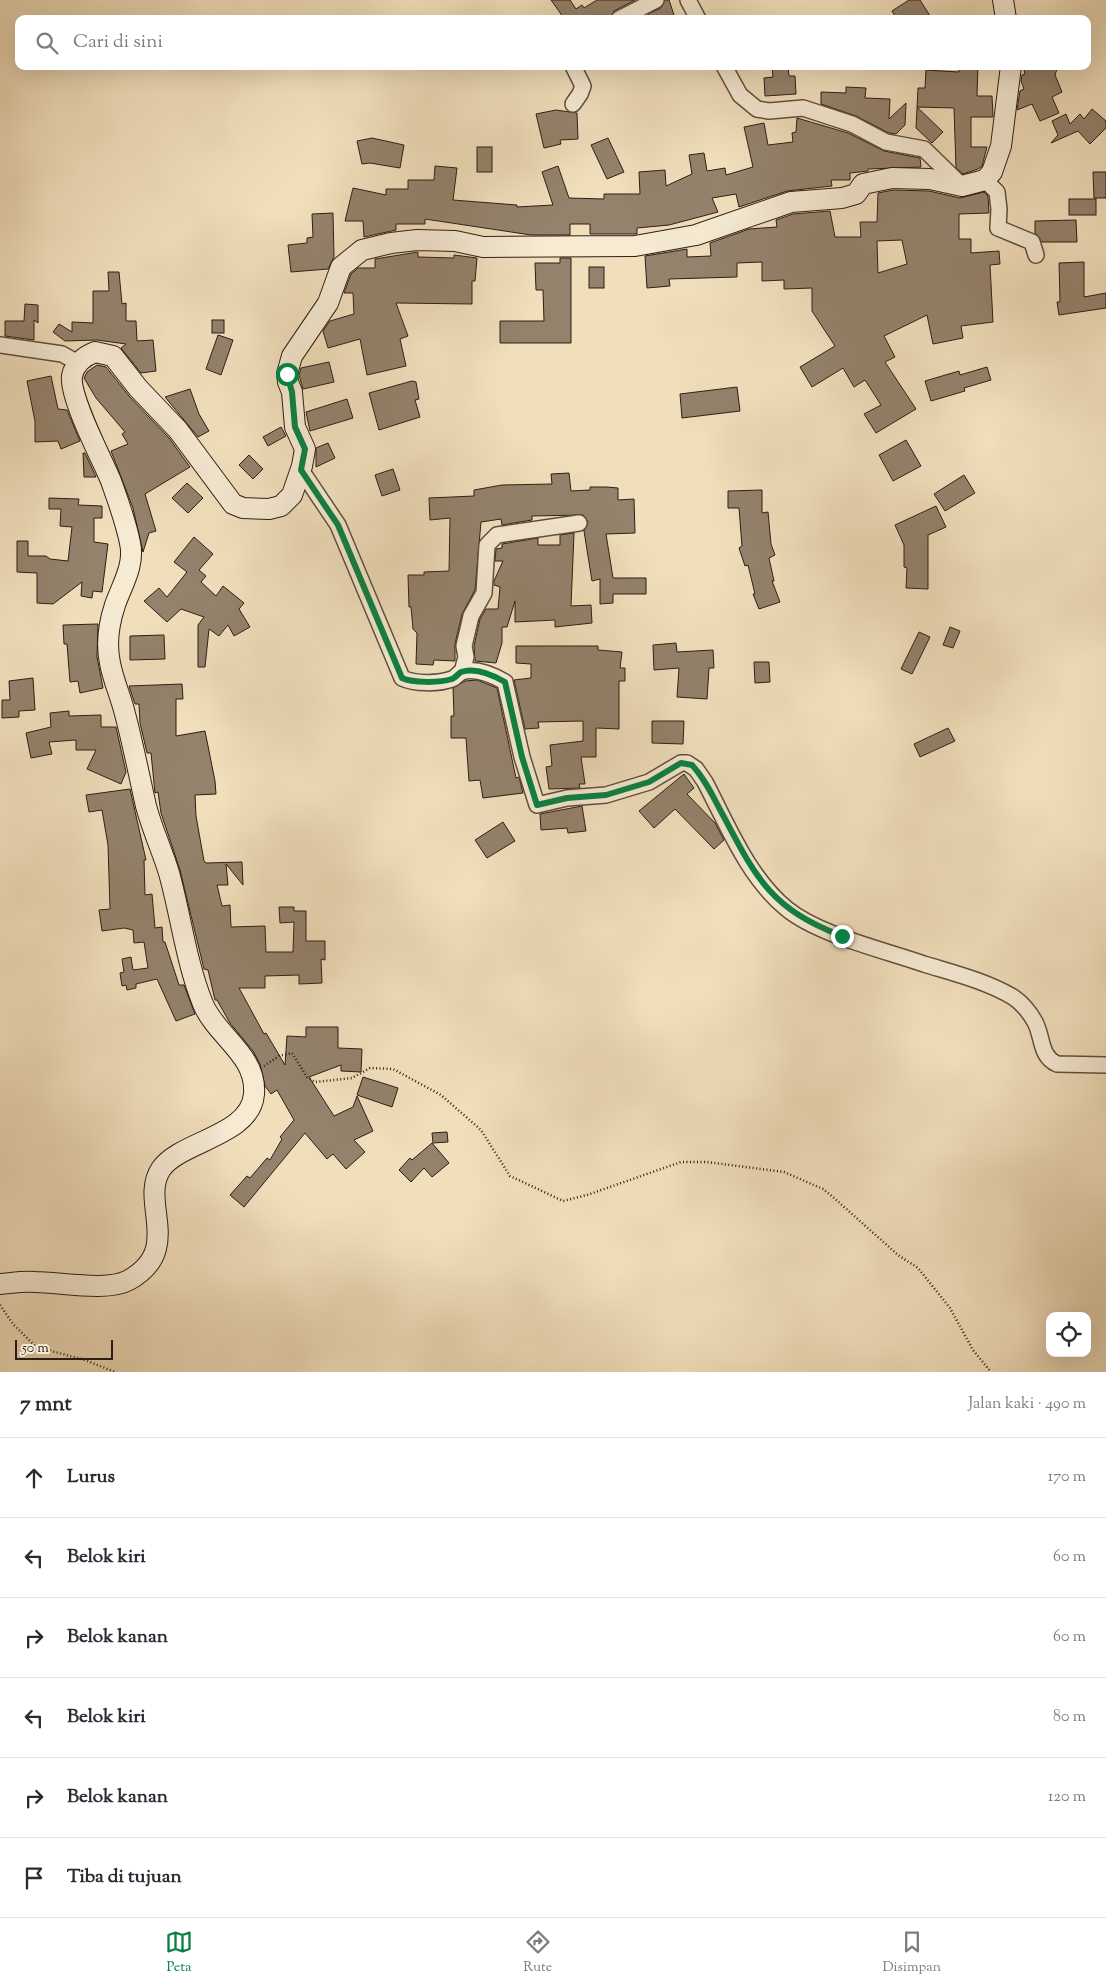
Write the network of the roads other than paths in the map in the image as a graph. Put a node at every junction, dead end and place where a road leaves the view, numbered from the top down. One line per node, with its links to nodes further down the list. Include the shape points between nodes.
1 (656, 0): 4 (street)
2 (688, 0): 5 (street)
3 (1003, 0): 6 (street)
4 (627, 15)
5 (696, 15)
6 (1005, 15)
7 (575, 70): 10 (street, via 583,86)
8 (726, 70): 12 (street, via 740,95 757,109 769,112 803,108 852,124 886,142 924,149)
9 (1010, 70): 11 (street, via 1001,146 992,172)
10 (573, 104)
11 (985, 180): 12 (street); 13 (street, via 997,192 998,228 1032,242)
12 (962, 186): 16 (street, via 930,179 892,178 863,184 856,194 842,198 791,202 696,235 634,246 483,247 455,241 417,240 362,250 340,267 328,303 289,365 287,374 295,427 305,449)
13 (1036, 255)
14 (0, 345): 15 (street, via 62,354)
15 (76, 367): 16 (street, via 86,355 95,352 113,356 178,430 225,496 243,508 256,510 281,506 292,495); 20 (street, via 72,376 74,393 110,481 131,549 129,571 110,626 110,665 204,1005 218,1028 243,1056 252,1074 254,1095 250,1107 235,1124 175,1157 158,1173 155,1187 159,1238 152,1259 140,1272 126,1282 112,1286 32,1282)
16 (301, 470): 18 (street, via 338,525 402,678 416,682 452,679)
17 (579, 523): 18 (street, via 497,535 487,545 484,593 471,616)
18 (462, 672): 19 (street, via 479,671 505,682 537,805 567,798 606,795 649,782 681,763 687,763 705,782 754,872 787,909 823,929 966,977 1013,998 1026,1008 1036,1023 1047,1057 1057,1064)
19 (1106, 1065)
20 (0, 1284)

